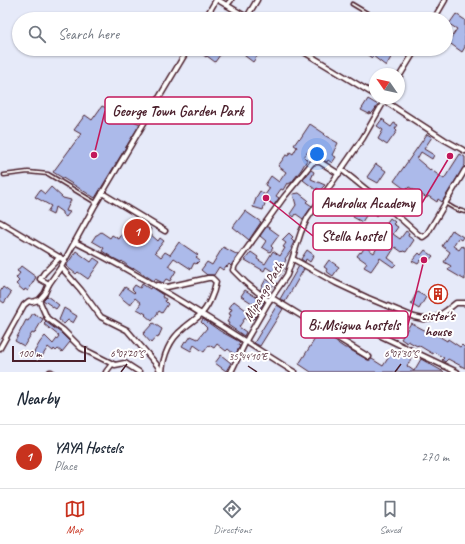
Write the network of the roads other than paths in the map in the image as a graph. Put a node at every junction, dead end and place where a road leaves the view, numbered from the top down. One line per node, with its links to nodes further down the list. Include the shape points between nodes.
1 (217, 0): 6 (street); 7 (street)
2 (231, 0): 6 (street)
3 (257, 0): 9 (street)
4 (445, 0): 11 (street)
5 (352, 4): 10 (lane)
6 (227, 5): 8 (street)
7 (209, 12)
8 (239, 12)
9 (252, 12)
10 (365, 12)
11 (438, 12)
12 (184, 56): 23 (street)
13 (311, 56): 16 (street)
14 (412, 56): 15 (street)
15 (404, 68)
16 (369, 91)
17 (382, 104): 21 (street, Mipango Path, via 373,123)
18 (392, 104): 19 (street)
19 (465, 151)
20 (465, 170): 25 (street)
21 (340, 172): 25 (street, via 383,203 423,237); 31 (street, Mipango Path, via 303,227); 37 (street, via 320,162 314,162 284,197 235,265 233,270 246,283)
22 (4, 175): 24 (lane, via 28,172 48,174)
23 (102, 193): 24 (street); 28 (street)
24 (96, 203): 29 (street)
25 (445, 203): 26 (lane)
26 (465, 212)
27 (0, 222): 30 (street)
28 (165, 231)
29 (75, 242): 32 (street); 35 (street)
30 (60, 257): 32 (street); 34 (street, via 40,278)
31 (293, 259): 37 (street, Mipango Path, via 287,275); 38 (street, via 336,283 414,317 437,317 456,303)
32 (64, 260): 33 (street)
33 (61, 268): 34 (street); 48 (street, via 101,317 127,330)
34 (49, 284): 36 (street)
35 (153, 284): 39 (street); 39 (street, via 167,286 208,278 215,280 212,298)
36 (39, 300): 42 (street, via 24,305); 44 (street, via 48,318 81,348)
37 (270, 300): 40 (street); 41 (street, Mipango Path)
38 (465, 303)
39 (201, 314): 41 (street); 48 (street, via 173,338 162,362)
40 (339, 338): 43 (street); 52 (street, via 360,326)
41 (246, 341): 45 (street, Mipango Path); 51 (street)
42 (0, 348)
43 (369, 357)
44 (112, 364): 46 (street); 47 (street, via 125,363)
45 (234, 365): 49 (street, Mipango Path); 50 (street)
46 (106, 372)
47 (139, 372)
48 (161, 372)
49 (231, 372)
50 (236, 372)
51 (294, 372)
52 (457, 372)

